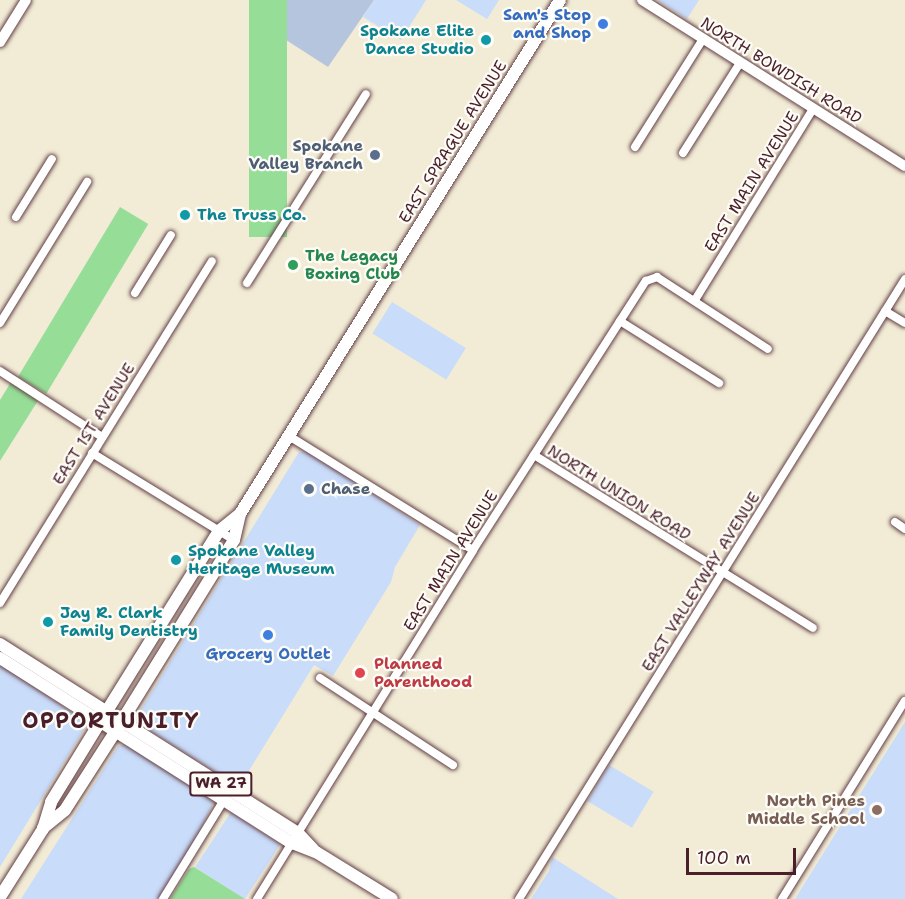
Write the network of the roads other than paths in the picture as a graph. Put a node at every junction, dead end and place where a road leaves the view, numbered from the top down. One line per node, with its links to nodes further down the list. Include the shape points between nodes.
1 (26, 0): 5 (street)
2 (561, 0): 29 (main road, EAST SPRAGUE AVENUE)
3 (642, 0): 4 (street, NORTH BOWDISH ROAD)
4 (703, 39): 6 (street, NORTH BOWDISH ROAD); 9 (street)
5 (0, 42)
6 (740, 63): 8 (street, NORTH BOWDISH ROAD); 10 (street)
7 (366, 94): 18 (street)
8 (813, 109): 12 (street, NORTH BOWDISH ROAD); 20 (street, EAST MAIN AVENUE)
9 (635, 147)
10 (683, 153)
11 (52, 159): 14 (street)
12 (905, 166)
13 (87, 182): 23 (street)
14 (16, 217)
15 (171, 235): 19 (street)
16 (212, 261): 28 (street, EAST 1ST AVENUE)
17 (905, 279): 21 (street, EAST VALLEYWAY AVENUE)
18 (246, 283)
19 (135, 293)
20 (695, 300): 22 (street, EAST MAIN AVENUE, via 657,277 646,281); 25 (street)
21 (885, 311): 24 (street); 38 (street, EAST VALLEYWAY AVENUE)
22 (620, 321): 27 (street); 31 (street, EAST MAIN AVENUE)
23 (0, 323)
24 (905, 323)
25 (768, 349)
26 (0, 371): 28 (street)
27 (719, 383)
28 (102, 436): 30 (street, EAST 1ST AVENUE)
29 (289, 436): 32 (main road, EAST SPRAGUE AVENUE); 37 (street)
30 (92, 453): 35 (street); 39 (street, EAST 1ST AVENUE)
31 (534, 455): 37 (street, EAST MAIN AVENUE); 38 (street, NORTH UNION ROAD)
32 (240, 514): 35 (main road, EAST SPRAGUE AVENUE); 36 (main road, EAST SPRAGUE AVENUE)
33 (895, 522): 34 (street)
34 (905, 529)
35 (219, 531): 36 (street); 46 (main road, EAST SPRAGUE AVENUE)
36 (234, 540): 47 (main road, EAST SPRAGUE AVENUE)
37 (473, 550): 45 (street, EAST MAIN AVENUE)
38 (722, 574): 40 (street, NORTH UNION ROAD); 57 (street, EAST VALLEYWAY AVENUE)
39 (0, 603)
40 (813, 628)
41 (0, 644): 46 (main road, WA 27)
42 (0, 658): 46 (main road, WA 27)
43 (321, 678): 45 (street)
44 (905, 701): 58 (street)
45 (372, 712): 48 (street); 51 (street, EAST MAIN AVENUE)
46 (103, 717): 47 (main road, WA 27); 50 (main road, EAST SPRAGUE AVENUE, via 51,802)
47 (119, 726): 49 (main road, WA 27); 50 (main road, EAST SPRAGUE AVENUE, via 65,810); 51 (main road, WA 27)
48 (453, 765)
49 (224, 800): 51 (main road, WA 27); 54 (street)
50 (43, 829): 52 (main road, EAST SPRAGUE AVENUE)
51 (295, 838): 55 (street, EAST MAIN AVENUE); 56 (main road, WA 27)
52 (4, 882): 53 (main road, EAST SPRAGUE AVENUE)
53 (0, 897)
54 (163, 899)
55 (257, 899)
56 (392, 899)
57 (519, 899)
58 (782, 899)

